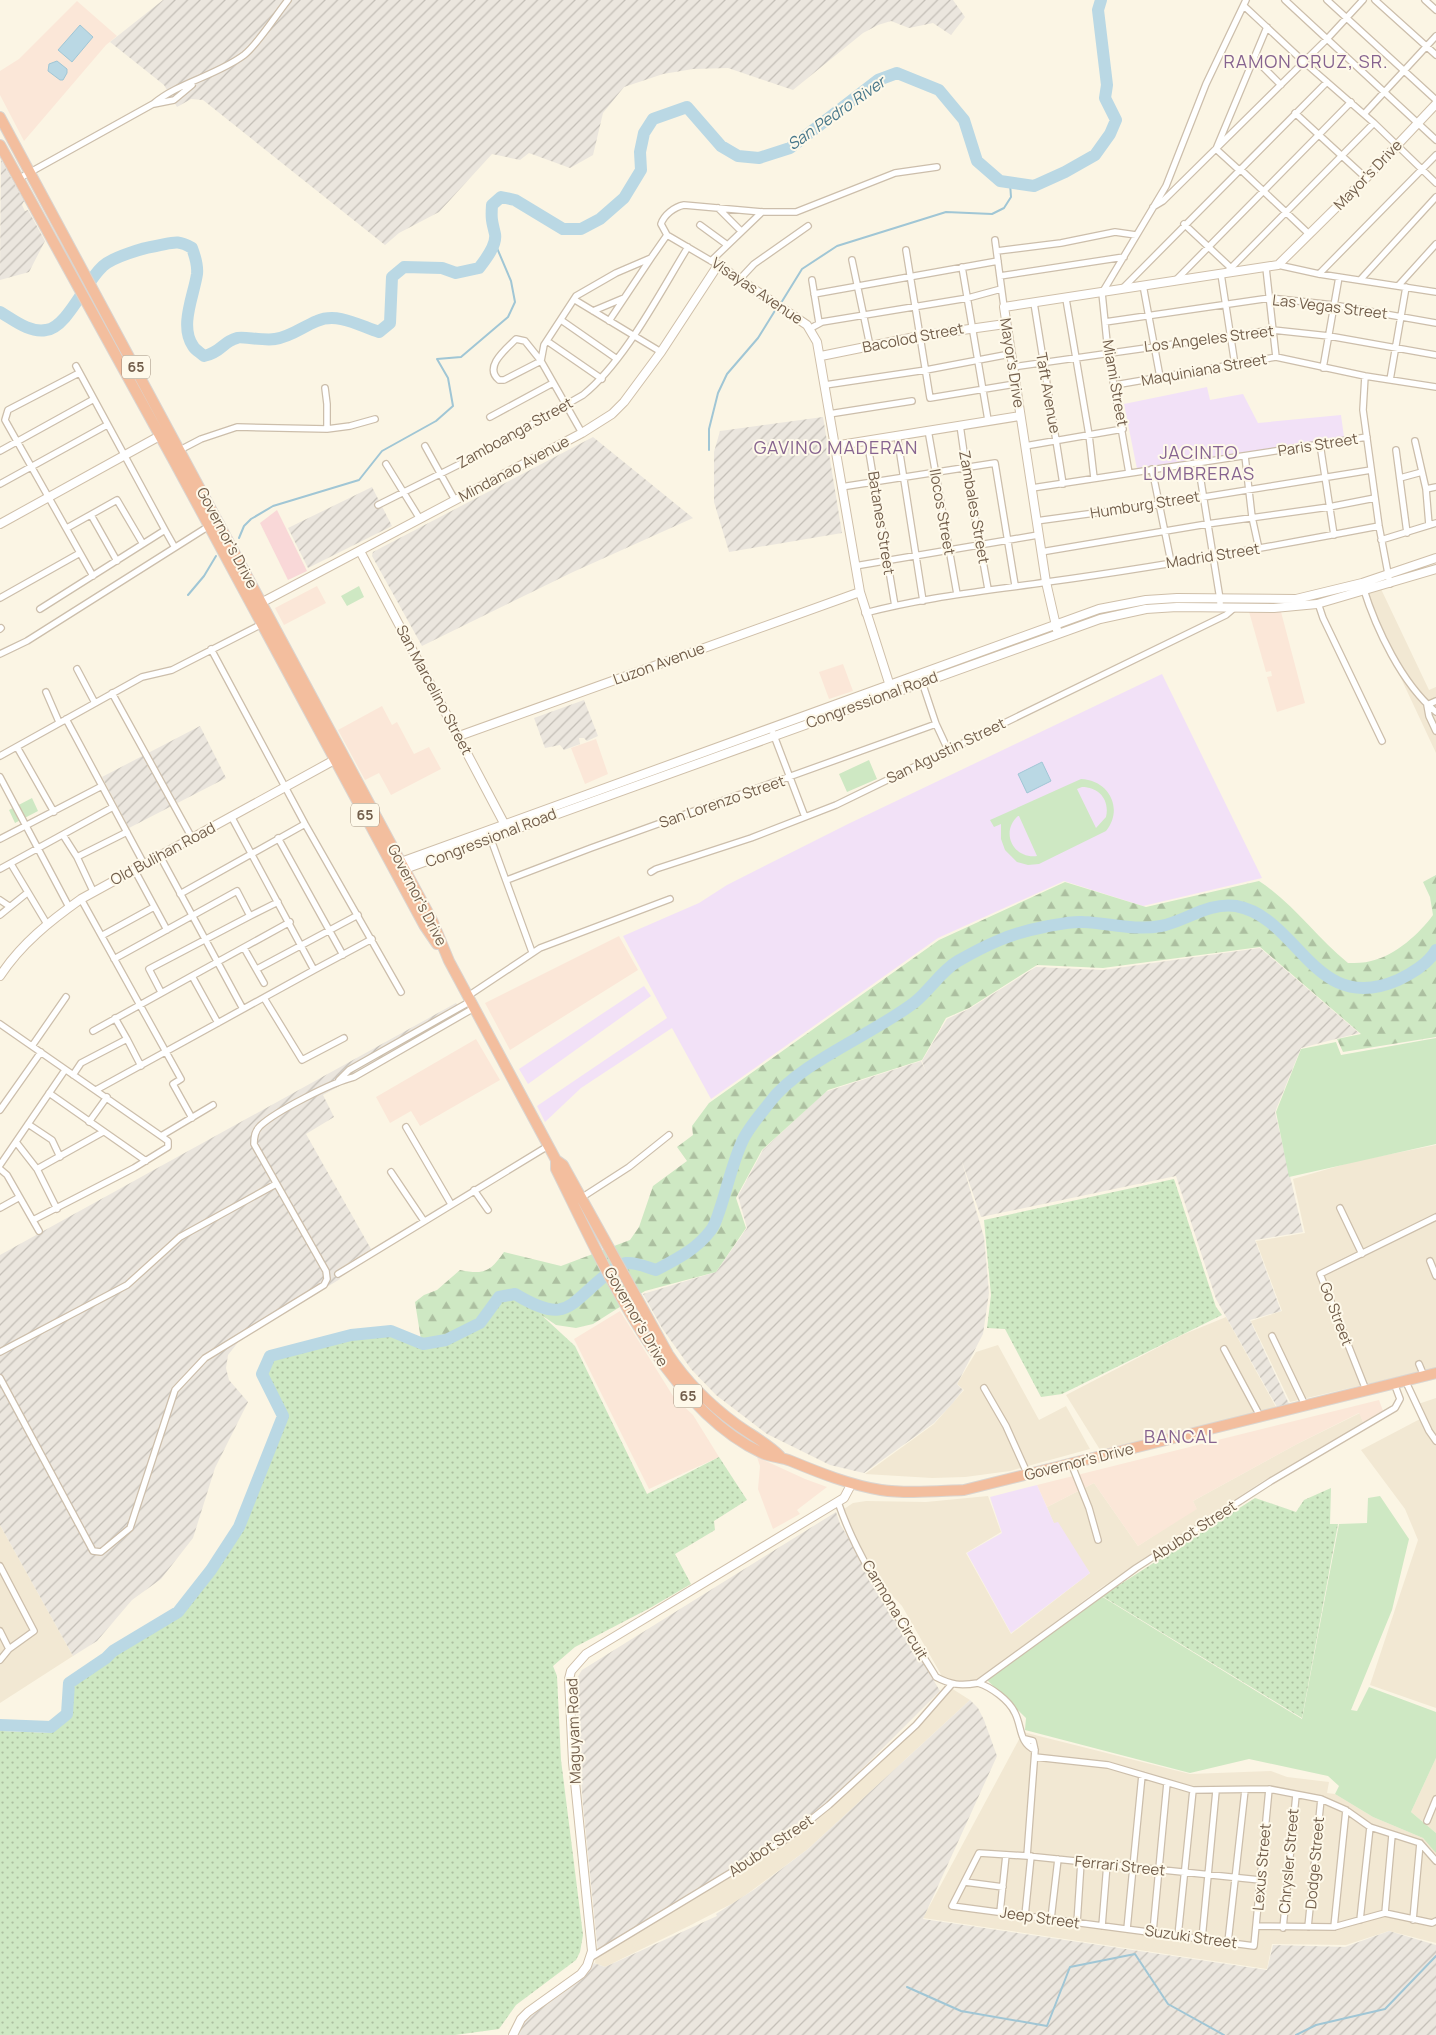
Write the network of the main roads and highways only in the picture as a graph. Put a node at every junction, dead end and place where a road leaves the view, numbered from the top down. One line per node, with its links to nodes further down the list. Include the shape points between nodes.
1 (0, 117): 3 (highway, Governor's Drive / 65, via 30,173)
2 (0, 145): 3 (highway, Governor's Drive / 65)
3 (62, 247): 4 (highway, Governor's Drive / 65)
4 (95, 308): 5 (highway, Governor's Drive / 65, via 209,526); 5 (highway, Governor's Drive / 65, via 170,430)
5 (257, 605): 6 (highway, Governor's Drive / 65); 6 (highway, Governor's Drive / 65, via 262,624)
6 (340, 758): 7 (highway, Governor's Drive / 65, via 432,920 449,961)
7 (556, 1160): 9 (highway, Governor's Drive / 65, via 563,1165 668,1354 686,1379 734,1423 768,1444); 9 (highway, Governor's Drive / 65, via 556,1169 593,1242 659,1360 685,1393 745,1444 763,1454)
8 (1432, 1376): 9 (highway, Governor's Drive / 65, via 1405,1380 964,1490 898,1491 852,1483)
9 (780, 1456)

